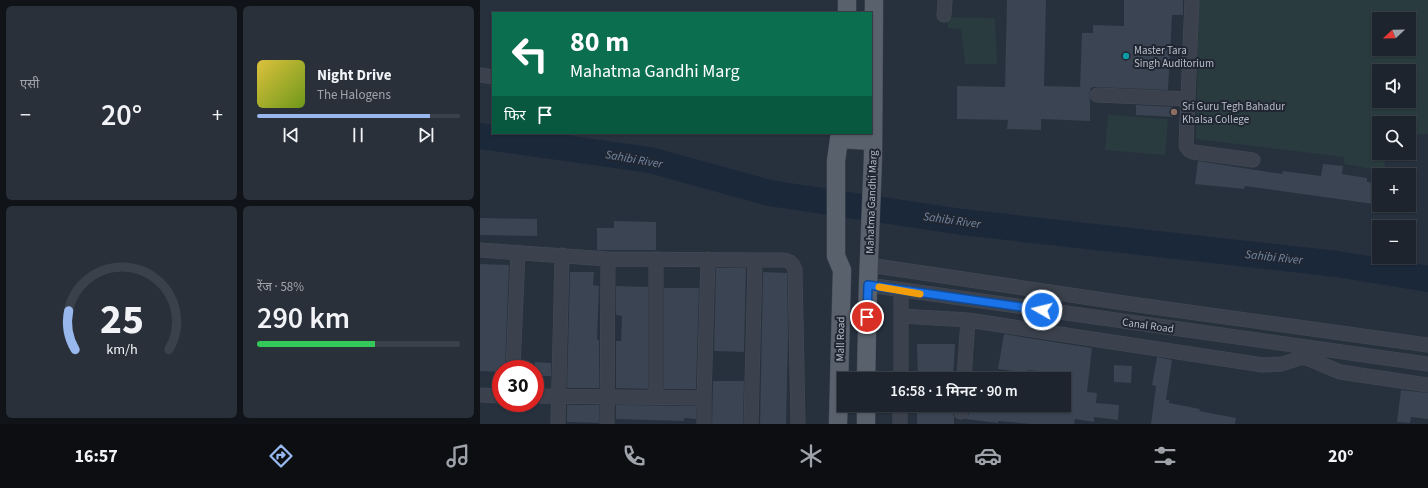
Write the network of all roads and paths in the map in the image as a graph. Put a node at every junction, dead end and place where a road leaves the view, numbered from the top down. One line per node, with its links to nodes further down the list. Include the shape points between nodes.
1 (847, 0): 5 (main road)
2 (874, 0): 12 (main road, Mahatma Gandhi Marg)
3 (944, 0): 6 (street)
4 (1192, 0): 10 (street)
5 (847, 12)
6 (944, 15)
7 (480, 75): 8 (street)
8 (492, 77)
9 (1096, 95): 10 (street)
10 (1188, 99): 13 (street, via 1186,146 1189,150)
11 (839, 136): 12 (main road); 48 (main road, Mall Road, via 836,161 836,256 842,270)
12 (873, 149): 20 (main road, Mahatma Gandhi Marg)
13 (1253, 160)
14 (480, 250): 15 (street)
15 (518, 252): 16 (street); 28 (street)
16 (562, 255): 17 (street); 35 (street)
17 (608, 258): 18 (street); 38 (street)
18 (656, 259): 19 (street); 39 (street)
19 (708, 259): 21 (street); 40 (street)
20 (869, 259): 22 (main road, Mahatma Gandhi Marg); 26 (street, via 1124,303)
21 (754, 260): 46 (street); 47 (street, via 789,261 796,270)
22 (868, 285): 23 (street, Canal Road); 30 (main road, Mahatma Gandhi Marg)
23 (901, 291): 24 (street); 27 (street, Canal Road)
24 (901, 316): 25 (street); 31 (street)
25 (968, 320): 27 (street, via 1263,365 1282,364); 32 (street)
26 (1428, 345)
27 (1307, 353): 29 (street, Canal Road); 33 (street, via 1340,372)
28 (513, 360)
29 (1428, 364)
30 (866, 372)
31 (901, 372)
32 (964, 372)
33 (1428, 385)
34 (480, 395): 36 (street)
35 (558, 395): 37 (street); 38 (street); 43 (street)
36 (492, 396)
37 (544, 396)
38 (607, 396): 39 (street); 44 (street)
39 (656, 397): 40 (street)
40 (704, 398): 45 (street)
41 (866, 412): 49 (main road)
42 (900, 412): 50 (street)
43 (558, 424)
44 (607, 424)
45 (704, 424)
46 (751, 424)
47 (798, 424)
48 (838, 424)
49 (866, 424)
50 (900, 424)

